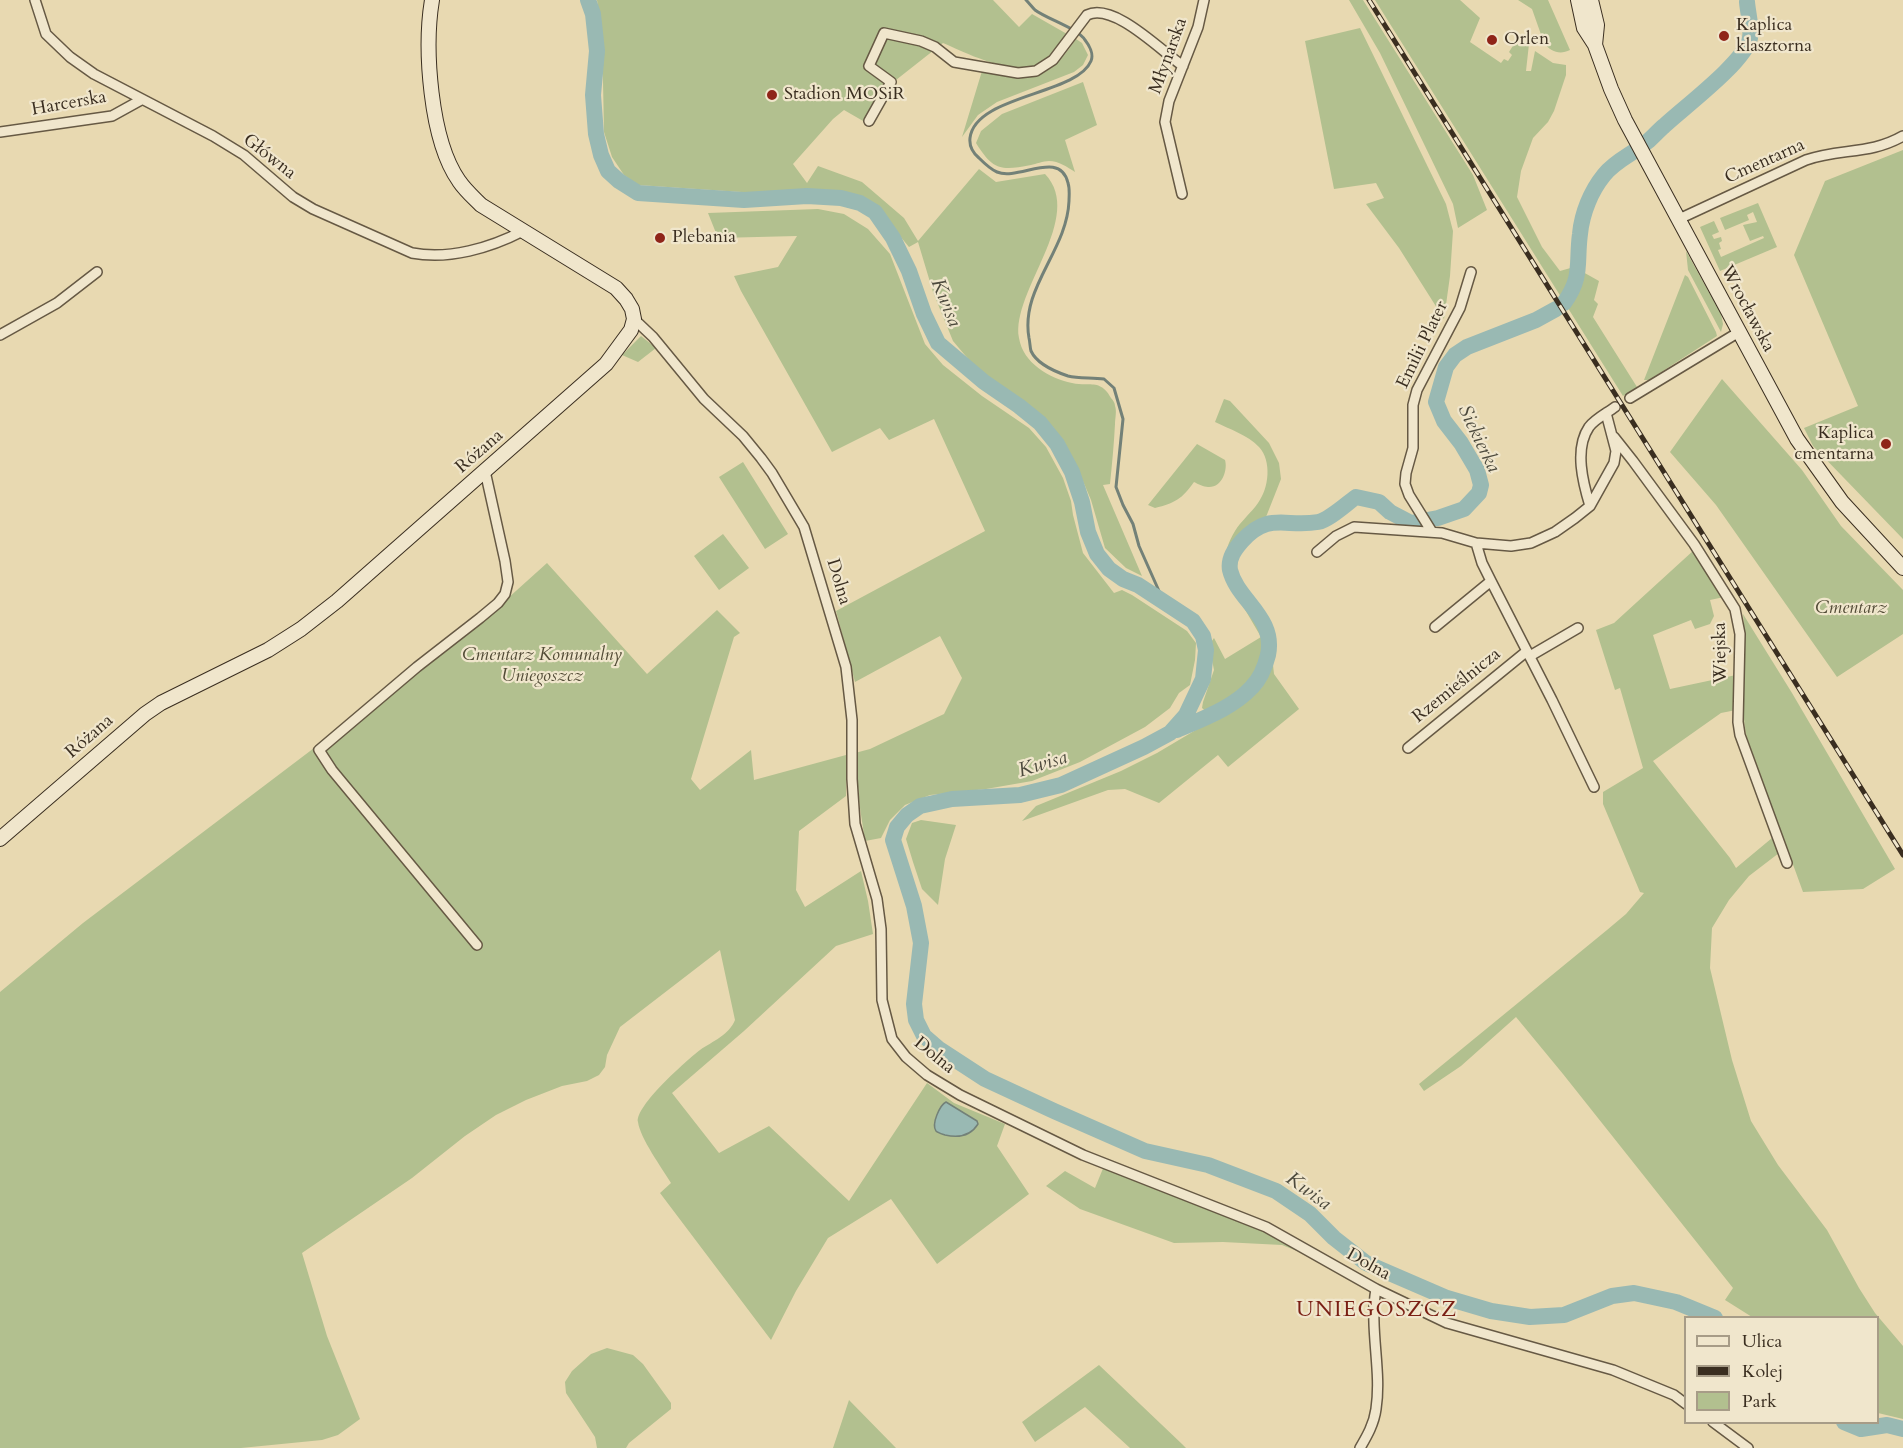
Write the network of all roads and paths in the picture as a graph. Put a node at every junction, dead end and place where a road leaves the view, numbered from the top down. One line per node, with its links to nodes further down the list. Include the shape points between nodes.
1 (35, 0): 8 (street, Główna, via 46,34 70,57)
2 (432, 0): 14 (street, via 429,61 442,145 457,179 468,193)
3 (1204, 0): 7 (street, Młynarska)
4 (1578, 0): 6 (street, Wrocławska, via 1584,28)
5 (1591, 0): 6 (street, Wrocławska, via 1597,25)
6 (1595, 45): 13 (street, Wrocławska, via 1611,89)
7 (1183, 66): 9 (street, via 1135,29 1111,15 1093,12 1053,60 1036,70 1018,72 954,62 921,41 884,33 869,66 891,82); 12 (street, Młynarska, via 1165,122)
8 (141, 100): 10 (street, Harcerska, via 112,116); 14 (street, Główna, via 244,155 293,197 412,253 434,256 466,251)
9 (869, 121)
10 (0, 132)
11 (1903, 136): 13 (street, Cmentarna, via 1867,150 1806,160)
12 (1182, 194)
13 (1679, 219): 18 (street, Wrocławska)
14 (522, 231): 17 (street, via 616,288 632,309)
15 (97, 272): 19 (street, via 57,303)
16 (1471, 272): 26 (street, Emilii Plater, via 1460,308 1413,405 1413,448 1405,484)
17 (634, 319): 24 (street, Różana, via 627,337 606,364); 39 (street, Dolna, via 761,458 804,527 846,667 855,824 877,899 882,1000 892,1039 927,1075 960,1095 1083,1155 1266,1227)
18 (1739, 332): 20 (street); 29 (street, Wrocławska, via 1817,468 1842,502)
19 (0, 335)
20 (1630, 398)
21 (1615, 407): 22 (street)
22 (1606, 413): 23 (street); 25 (street, via 1590,425 1582,447)
23 (1614, 437): 25 (street, via 1614,463); 37 (street, Wiejska, via 1694,544 1735,609 1740,634 1740,735)
24 (485, 471): 36 (street, Różana, via 301,629 268,650 161,703); 38 (street, via 506,561 505,594 320,750 332,770)
25 (1590, 506): 27 (street, via 1531,543)
26 (1430, 529): 27 (street); 28 (street, via 1354,527)
27 (1476, 543): 30 (street, Rzemieślnicza)
28 (1317, 552)
29 (1903, 568)
30 (1491, 581): 31 (street); 33 (street, Rzemieślnicza)
31 (1435, 627)
32 (1578, 627): 33 (street, Rzemieślnicza)
33 (1528, 653): 34 (street, Rzemieślnicza); 35 (street, Rzemieślnicza)
34 (1408, 748)
35 (1594, 787)
36 (0, 839)
37 (1786, 863)
38 (477, 945)
39 (1376, 1289): 40 (street, Dolna, via 1447,1323 1613,1370); 42 (street, via 1376,1411)
40 (1684, 1402)
41 (1716, 1424): 43 (street)
42 (1360, 1448)
43 (1748, 1448)

